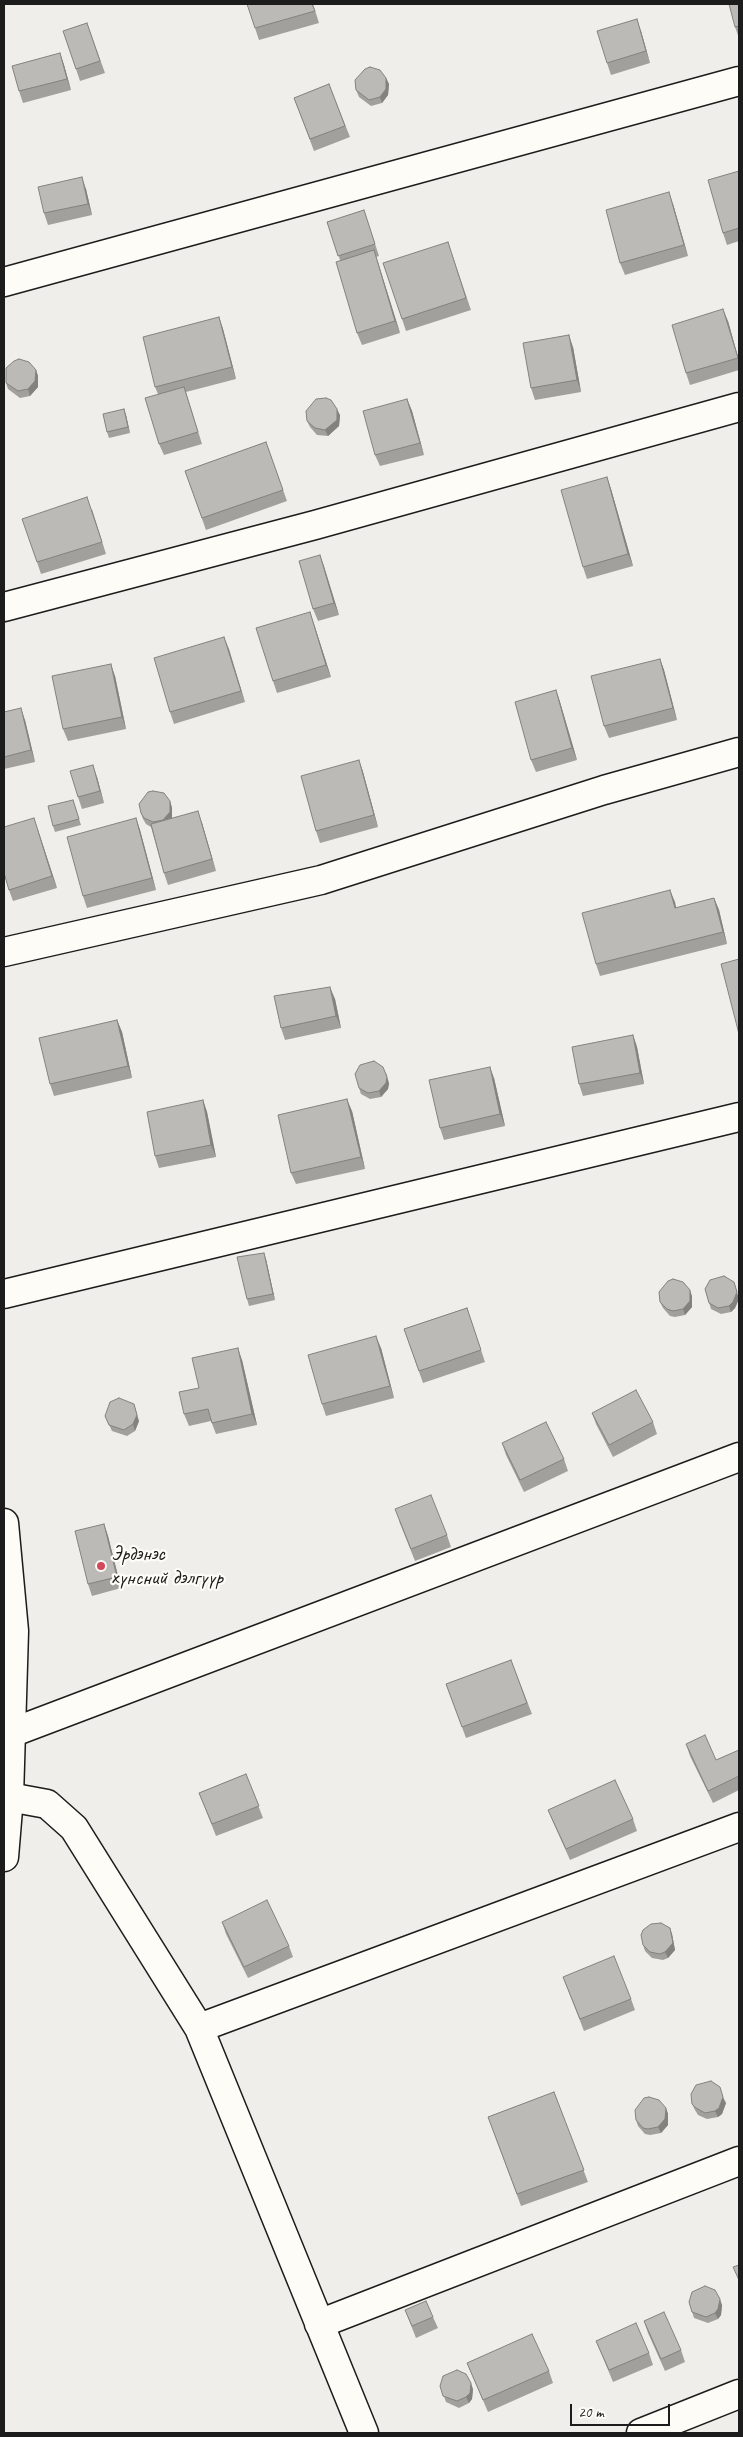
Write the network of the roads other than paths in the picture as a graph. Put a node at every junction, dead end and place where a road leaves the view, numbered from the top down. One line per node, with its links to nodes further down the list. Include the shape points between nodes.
1 (739, 81): 2 (street)
2 (4, 282)
3 (739, 407): 4 (street, via 314,525)
4 (4, 606)
5 (739, 752): 6 (street, via 594,793 321,880)
6 (4, 952)
7 (739, 1117): 8 (street)
8 (4, 1294)
9 (739, 1458): 12 (street)
10 (4, 1523): 11 (street)
11 (9, 1630): 12 (street)
12 (11, 1734): 13 (street)
13 (9, 1797): 15 (street); 16 (street, via 47,1804 74,1828)
14 (739, 1827): 16 (street)
15 (4, 1857)
16 (199, 2028): 18 (street)
17 (739, 2161): 18 (street)
18 (319, 2324): 20 (street)
19 (739, 2394): 21 (street)
20 (364, 2433)
21 (642, 2433)

